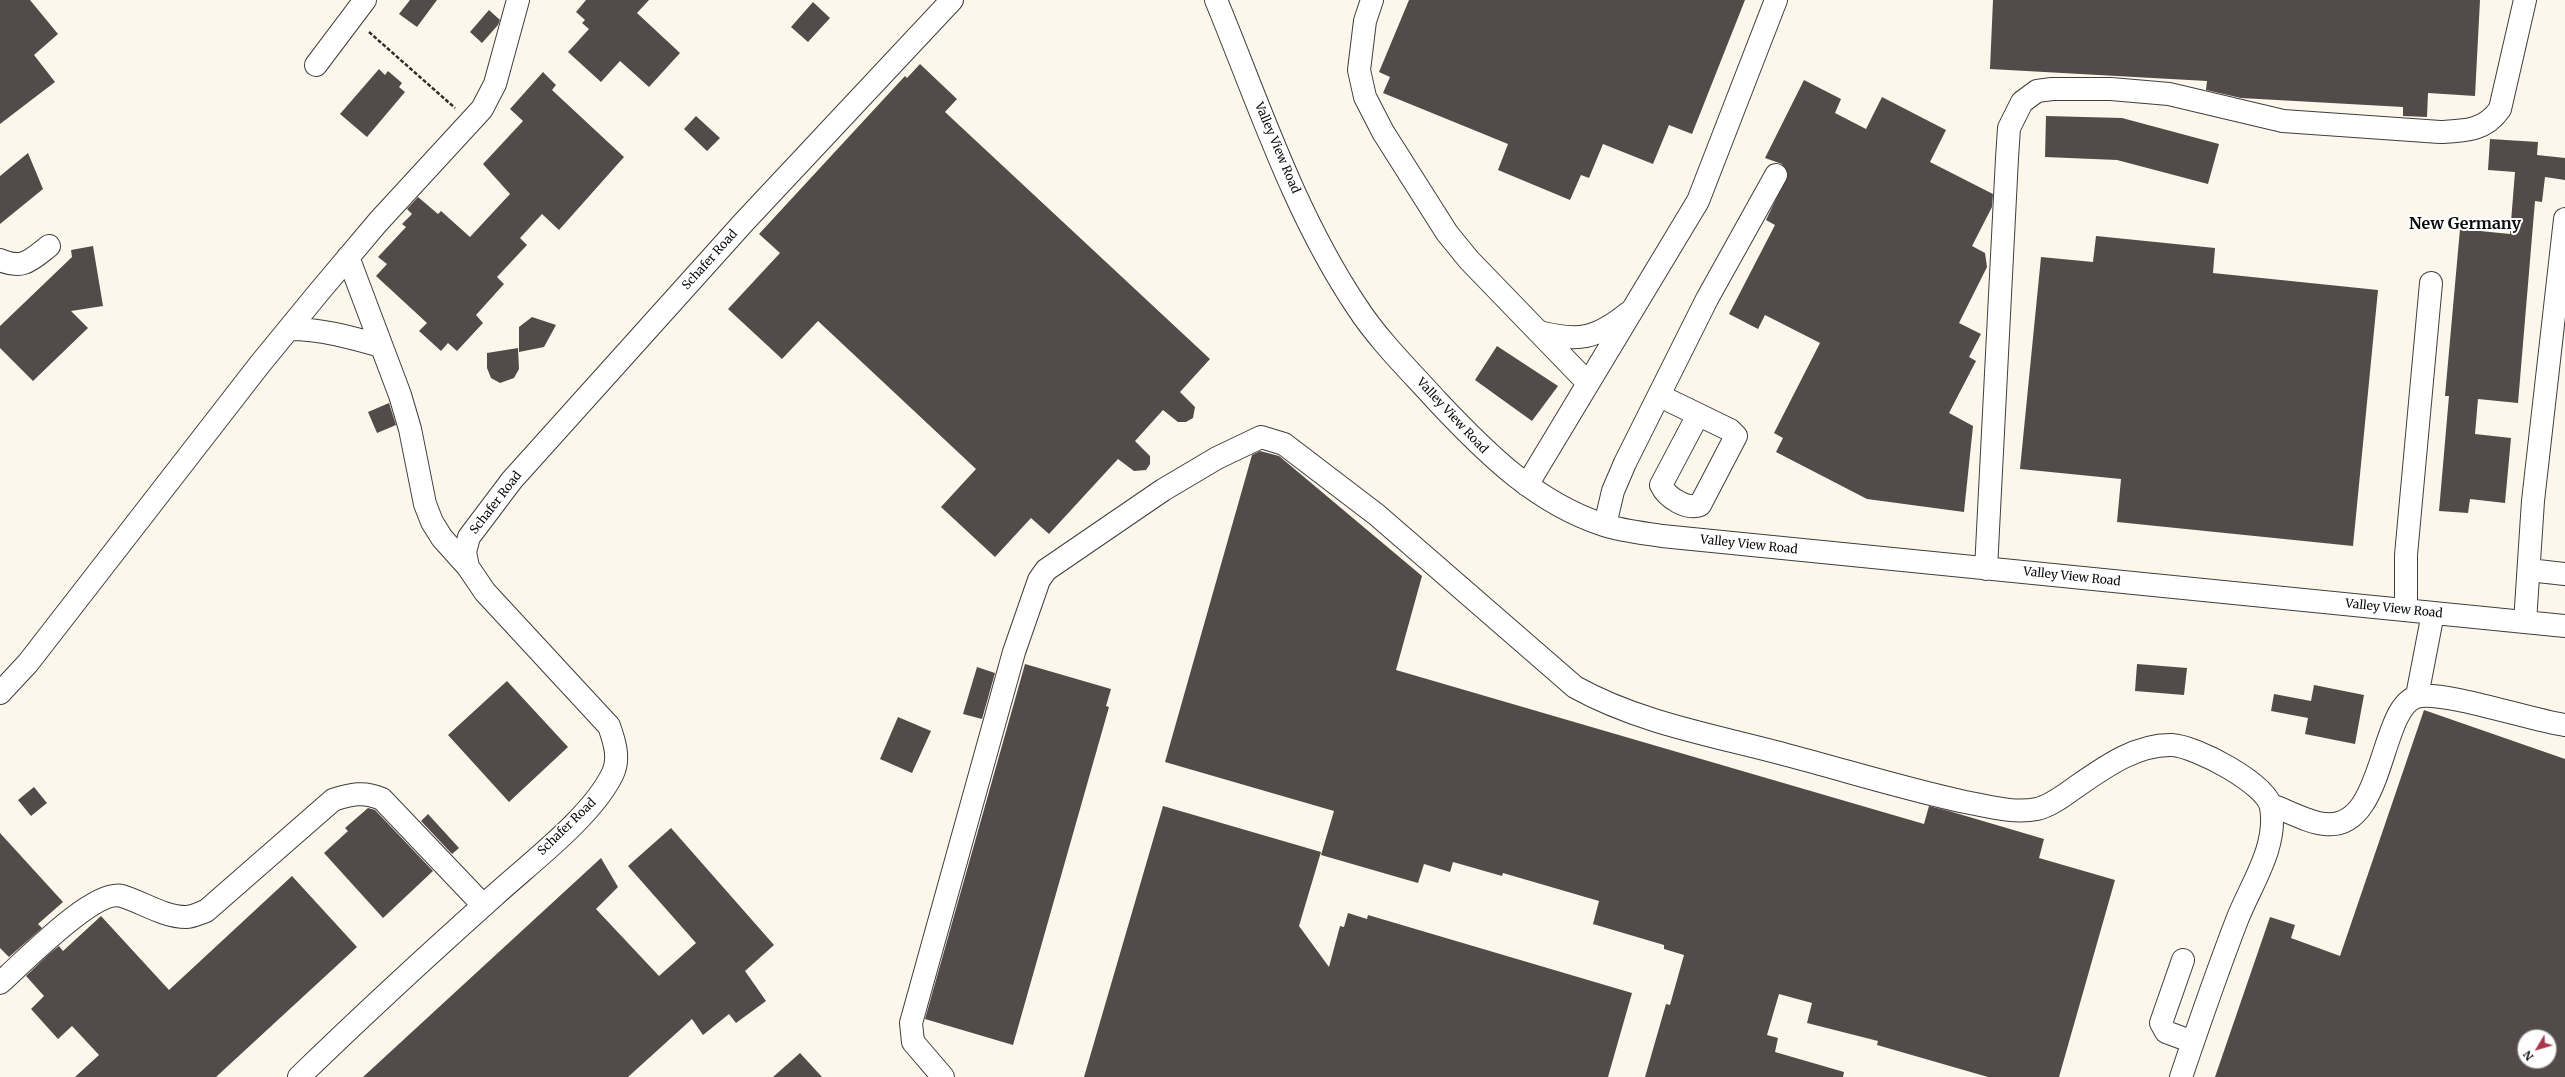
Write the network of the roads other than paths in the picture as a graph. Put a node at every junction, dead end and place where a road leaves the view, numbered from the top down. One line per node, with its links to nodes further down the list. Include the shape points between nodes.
1 (518, 0): 12 (street, via 495,84 482,109)
2 (952, 0): 24 (street, Schafer Road, via 744,222 512,480 469,537 465,552)
3 (1216, 0): 22 (street, Valley View Road, via 1279,158 1332,267 1358,309 1406,367 1479,445 1509,474)
4 (1372, 0): 17 (street, via 1365,21 1359,70 1366,97 1383,132 1447,233 1469,260)
5 (1776, 0): 15 (street, via 1698,201)
6 (2526, 0): 25 (street, via 2500,109 2493,120 2466,131 2440,132 2283,121 2169,94 2111,89 2036,91 2022,102 2009,128)
7 (358, 8): 8 (street)
8 (316, 65)
9 (1776, 175): 20 (street, via 1707,299)
10 (2565, 220): 26 (street, via 2533,501)
11 (49, 246): 13 (street, via 27,263 11,265)
12 (348, 257): 16 (street); 18 (street)
13 (0, 260)
14 (2431, 283): 28 (street, via 2406,555)
15 (1634, 308): 17 (street, via 1606,328 1576,339); 19 (street)
16 (289, 329): 18 (street, via 310,329 338,334); 32 (street, via 28,663)
17 (1539, 332): 19 (street)
18 (381, 346): 24 (street, via 410,428 425,504 432,522 442,538)
19 (1588, 383): 22 (street)
20 (1660, 396): 21 (street); 23 (street, via 1620,473)
21 (1698, 415)
22 (1527, 485): 23 (street, Valley View Road, via 1554,503)
23 (1605, 525): 25 (street, Valley View Road, via 1662,536)
24 (468, 567): 36 (street, Schafer Road, via 486,592 609,726 616,746 614,772 595,801)
25 (1986, 568): 28 (street, Valley View Road)
26 (2529, 570): 27 (street); 30 (street)
27 (2565, 574)
28 (2406, 610): 29 (street, Valley View Road)
29 (2433, 613): 30 (street, Valley View Road); 33 (street)
30 (2525, 622): 31 (street, Valley View Road)
31 (2565, 626)
32 (0, 693)
33 (2417, 696): 34 (street, via 2443,697); 35 (street, via 2408,702 2398,716 2373,784 2365,801 2352,816 2339,823 2324,824)
34 (2565, 724)
35 (2271, 805): 39 (street, via 2271,836 2267,853 2238,919); 41 (street, via 2258,788 2242,776 2202,754 2176,745 2156,746 2109,765 2059,799 2038,809 2014,810 1924,793 1646,718 1575,688 1377,515 1284,444 1256,438 1163,490 1046,570 1038,580 1014,652 911,1023 913,1042)
36 (483, 905): 38 (street, via 382,799 370,794 354,793 333,800 206,911 186,917 167,913 120,895 102,898 68,922); 40 (street, Schafer Road)
37 (2183, 960): 39 (street, via 2161,1023 2166,1032)
38 (0, 983)
39 (2193, 1042): 42 (street)
40 (299, 1077)
41 (943, 1077)
42 (2181, 1077)

